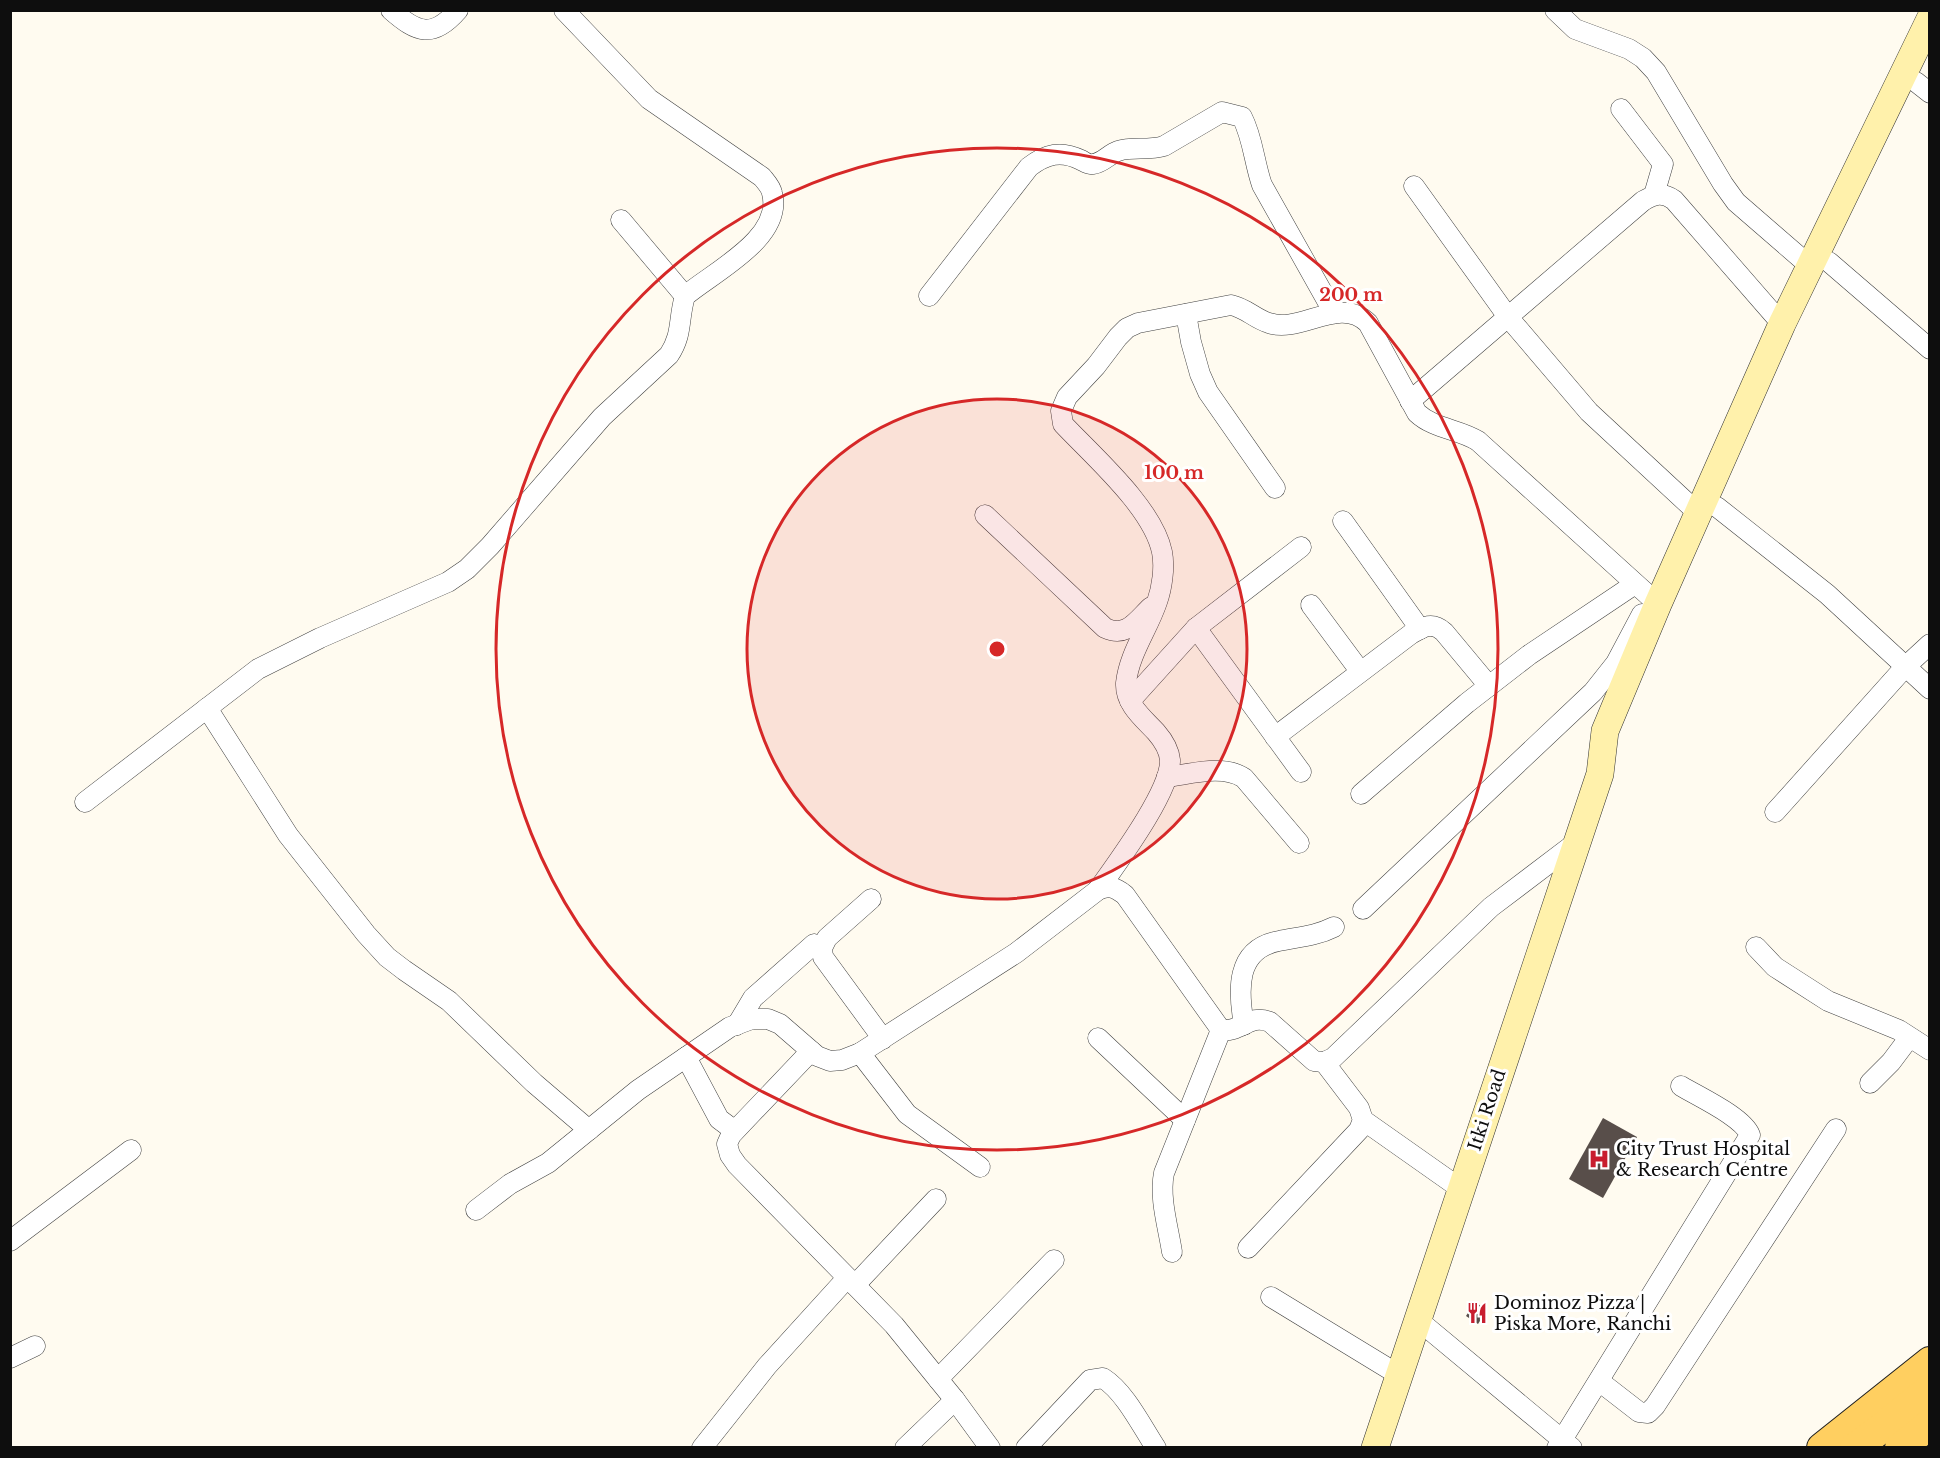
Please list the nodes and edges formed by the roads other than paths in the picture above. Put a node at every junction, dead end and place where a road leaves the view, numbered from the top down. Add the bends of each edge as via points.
1 (391, 10) edge
2 (458, 10) edge
3 (564, 10) edge
4 (1564, 14) edge
5 (1929, 19) edge
6 (1929, 54) edge
7 (1923, 88) edge
8 (1621, 109) dead end
9 (1414, 186) dead end
10 (1654, 195) junction
11 (621, 220) dead end
12 (1820, 265) junction
13 (686, 296) junction
14 (929, 296) dead end
15 (1186, 314) junction
16 (1334, 314) junction
17 (1508, 317) junction
18 (1782, 324) junction
19 (1929, 349) edge
20 (1410, 401) junction
21 (1275, 488) dead end
22 (1707, 510) junction
23 (985, 515) dead end
24 (1343, 521) dead end
25 (1301, 547) dead end
26 (1635, 584) junction
27 (1157, 601) junction
28 (1654, 601) junction
29 (1311, 605) dead end
30 (1196, 628) junction
31 (1420, 629) junction
32 (1929, 644) edge
33 (1905, 667) junction
34 (1360, 671) junction
35 (1489, 686) junction
36 (1929, 689) edge
37 (1130, 701) junction
38 (207, 708) junction
39 (1275, 737) junction
40 (1300, 772) dead end
41 (1600, 774) junction
42 (1167, 777) junction
43 (1361, 794) dead end
44 (85, 802) dead end
45 (1775, 812) dead end
46 (1578, 841) junction
47 (1299, 843) dead end
48 (1098, 890) junction
49 (871, 899) dead end
50 (1364, 909) dead end
51 (1334, 927) dead end
52 (814, 944) dead end
53 (1756, 947) dead end
54 (737, 1025) junction
55 (1244, 1025) junction
56 (1221, 1030) junction
57 (1098, 1038) dead end
58 (1909, 1038) junction
59 (883, 1039) junction
60 (1929, 1050) edge
61 (811, 1051) junction
62 (860, 1053) junction
63 (686, 1057) junction
64 (1324, 1062) junction
65 (1870, 1083) dead end
66 (1681, 1086) dead end
67 (1185, 1120) junction
68 (1363, 1120) junction
69 (589, 1130) junction
70 (1836, 1130) dead end
71 (731, 1135) junction
72 (131, 1150) dead end
73 (980, 1167) dead end
74 (1461, 1189) junction
75 (936, 1199) dead end
76 (476, 1210) dead end
77 (10, 1241) edge
78 (1248, 1248) dead end
79 (1172, 1252) dead end
80 (1054, 1260) dead end
81 (851, 1282) junction
82 (1271, 1297) dead end
83 (1418, 1320) junction
84 (35, 1346) dead end
85 (10, 1359) edge
86 (1929, 1362) edge
87 (1399, 1375) junction
88 (938, 1379) junction
89 (1599, 1381) junction
90 (1929, 1389) edge
91 (955, 1400) junction
92 (1929, 1410) edge
93 (1929, 1424) edge
94 (1564, 1445) edge
95 (702, 1448) edge
96 (905, 1448) edge
97 (990, 1448) edge
98 (1026, 1448) edge
99 (1156, 1448) edge
100 (1375, 1448) edge
101 (1822, 1448) edge
102 (1855, 1448) edge
103 (1883, 1448) edge
104 (1899, 1448) edge

1 - 2 street via 408,25 421,30 446,24
3 - 13 street via 649,99 749,167 772,191 774,208 755,243
4 - 12 street via 1575,29 1643,58 1656,72 1736,202
5 - 12 street
6 - 7 street
7 - 12 street
8 - 10 street via 1663,164
9 - 17 street
10 - 17 street
10 - 18 street via 1664,194 1674,200
11 - 13 street
12 - 18 street
12 - 19 street
12 - 22 street via 1776,374
13 - 38 street via 677,343 669,355 602,417 467,569 448,582 281,656
14 - 16 street via 1037,160 1060,153 1090,165 1117,151 1154,149 1221,112 1242,117 1262,185
15 - 16 street via 1231,305 1242,307 1269,324 1283,324
15 - 21 street via 1208,392
15 - 27 street via 1127,328 1066,397 1061,411 1063,424 1140,507 1156,533 1163,554
16 - 20 street via 1352,313 1368,323
17 - 20 street
17 - 22 street via 1589,412
18 - 22 street
20 - 26 street via 1424,420 1478,441
22 - 28 street
22 - 33 street via 1827,594
22 - 41 street via 1621,740
23 - 27 street via 1105,628 1115,633 1125,631
24 - 31 street
25 - 30 street
26 - 28 street
26 - 35 street
27 - 37 street via 1129,668 1126,686
28 - 41 street via 1605,731
28 - 50 street via 1604,680
29 - 34 street
30 - 37 street
30 - 39 street
31 - 34 street
31 - 35 street via 1437,626
32 - 33 street
33 - 36 street
33 - 45 street
34 - 39 street
35 - 43 street
37 - 42 street via 1168,747
38 - 44 street
38 - 69 street via 288,836 366,934 387,957 449,1000
39 - 40 street
41 - 46 street, Itki Road
42 - 47 street via 1235,772
42 - 48 street via 1144,821
46 - 64 street via 1491,906 1333,1058
46 - 74 street, Itki Road
48 - 56 street via 1107,886 1125,895
48 - 59 street via 1016,953
49 - 59 street via 827,938 822,948 823,957
51 - 55 street via 1309,937 1276,942 1246,963 1239,995
52 - 54 street via 753,998
53 - 58 street via 1775,967 1828,1001 1899,1030
54 - 61 street via 752,1019 768,1019 780,1024
54 - 63 street
55 - 56 street
55 - 64 street via 1254,1019 1270,1022 1314,1061
56 - 67 street
57 - 67 street
58 - 60 street
58 - 65 street
59 - 62 street
61 - 62 street via 830,1061
61 - 71 street
62 - 73 street via 907,1114
63 - 69 street
63 - 71 street via 719,1119 731,1128
64 - 68 street via 1359,1108
66 - 89 street via 1735,1119 1750,1135
67 - 79 street via 1162,1182
68 - 74 street
68 - 78 street via 1359,1130
69 - 76 street via 548,1163 510,1184
70 - 89 street via 1655,1406 1648,1413 1639,1412
71 - 81 street via 727,1144 737,1165
72 - 77 street
74 - 83 street, Itki Road
75 - 81 street
80 - 88 street
81 - 88 street via 894,1325
81 - 95 street via 767,1366
82 - 87 street
83 - 87 street, Itki Road
83 - 94 street
84 - 85 street
86 - 101 main road
87 - 100 street, Itki Road
88 - 91 street
89 - 94 street
90 - 102 main road
91 - 96 street
91 - 97 street
92 - 103 main road
93 - 104 main road
98 - 99 street via 1090,1380 1103,1377 1123,1396

